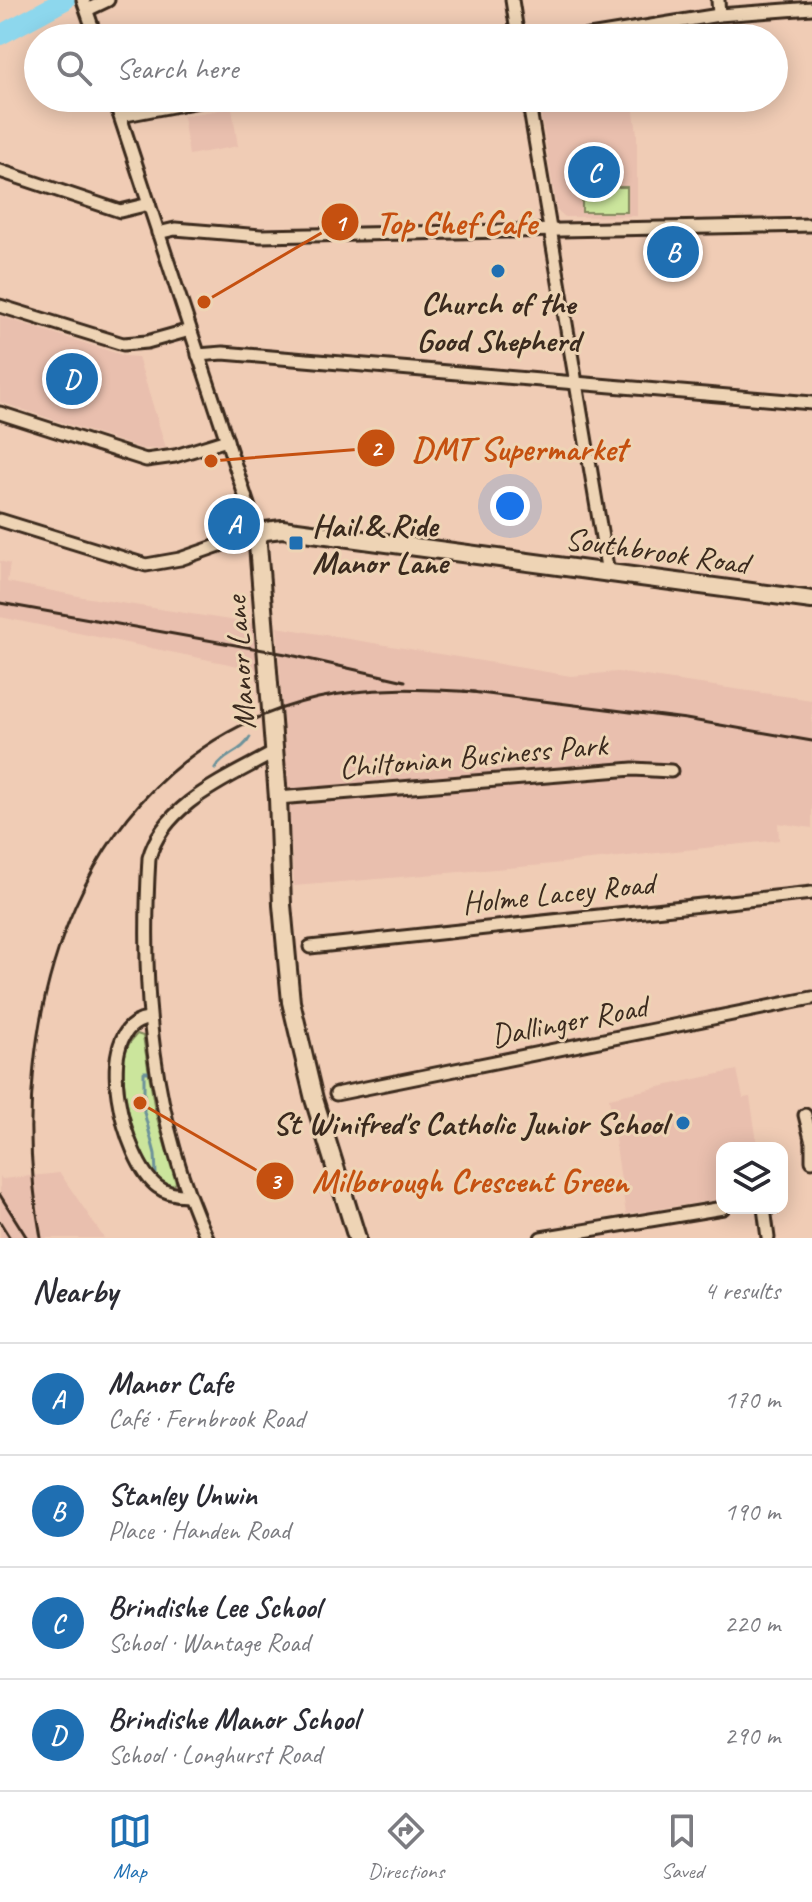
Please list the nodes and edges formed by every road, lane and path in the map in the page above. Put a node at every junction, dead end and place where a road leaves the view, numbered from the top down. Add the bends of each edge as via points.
1 (108, 0) edge
2 (512, 0) edge
3 (718, 0) edge
4 (85, 5) edge
5 (812, 8) edge
6 (719, 15) junction
7 (91, 24) edge
8 (516, 24) edge
9 (663, 24) edge
10 (119, 112) edge
11 (141, 112) edge
12 (530, 112) edge
13 (120, 116) junction
14 (0, 171) edge
15 (149, 204) junction
16 (812, 225) edge
17 (550, 231) junction
18 (158, 233) junction
19 (0, 306) edge
20 (190, 330) junction
21 (198, 355) junction
22 (576, 384) junction
23 (812, 403) edge
24 (0, 413) edge
25 (227, 440) junction
26 (0, 520) edge
27 (257, 532) junction
28 (608, 573) junction
29 (812, 600) edge
30 (275, 752) junction
31 (671, 771) dead end
32 (278, 798) junction
33 (812, 893) edge
34 (310, 947) dead end
35 (812, 998) edge
36 (148, 1019) junction
37 (336, 1094) dead end
38 (805, 1115) dead end
39 (811, 1139) edge
40 (812, 1161) edge
41 (187, 1195) junction
42 (716, 1209) edge
43 (765, 1214) edge
44 (207, 1238) edge
45 (357, 1238) edge
46 (541, 1238) edge
47 (768, 1238) edge

1 - 4 street
2 - 8 street
3 - 6 street
4 - 7 street
5 - 6 street
6 - 9 street
10 - 13 street, Manor Lane
11 - 13 street
12 - 17 street
13 - 15 street, Manor Lane
14 - 15 street via 120,211
15 - 18 street, Manor Lane
16 - 17 street
17 - 18 street
17 - 22 street
18 - 20 street, Manor Lane
19 - 20 street via 123,344
20 - 21 street, Manor Lane
21 - 22 street
21 - 25 street, Manor Lane
22 - 23 street
22 - 28 street
24 - 25 street via 146,460
25 - 27 street, Manor Lane
26 - 27 street via 146,565
27 - 28 street, Southbrook Road via 282,529
27 - 30 street, Manor Lane
28 - 29 street, Southbrook Road
30 - 32 street, Manor Lane
30 - 36 street via 188,804 162,827 154,842 147,891
31 - 32 street, Chiltonian Business Park via 633,769
32 - 45 street, Manor Lane via 291,1002
33 - 34 street, Holme Lacey Road
35 - 37 street, Dallinger Road
36 - 41 street via 162,1102
36 - 41 street via 128,1030 119,1048 121,1115 146,1175 158,1188
38 - 39 street
39 - 40 street
41 - 44 street
42 - 46 street
43 - 47 street

